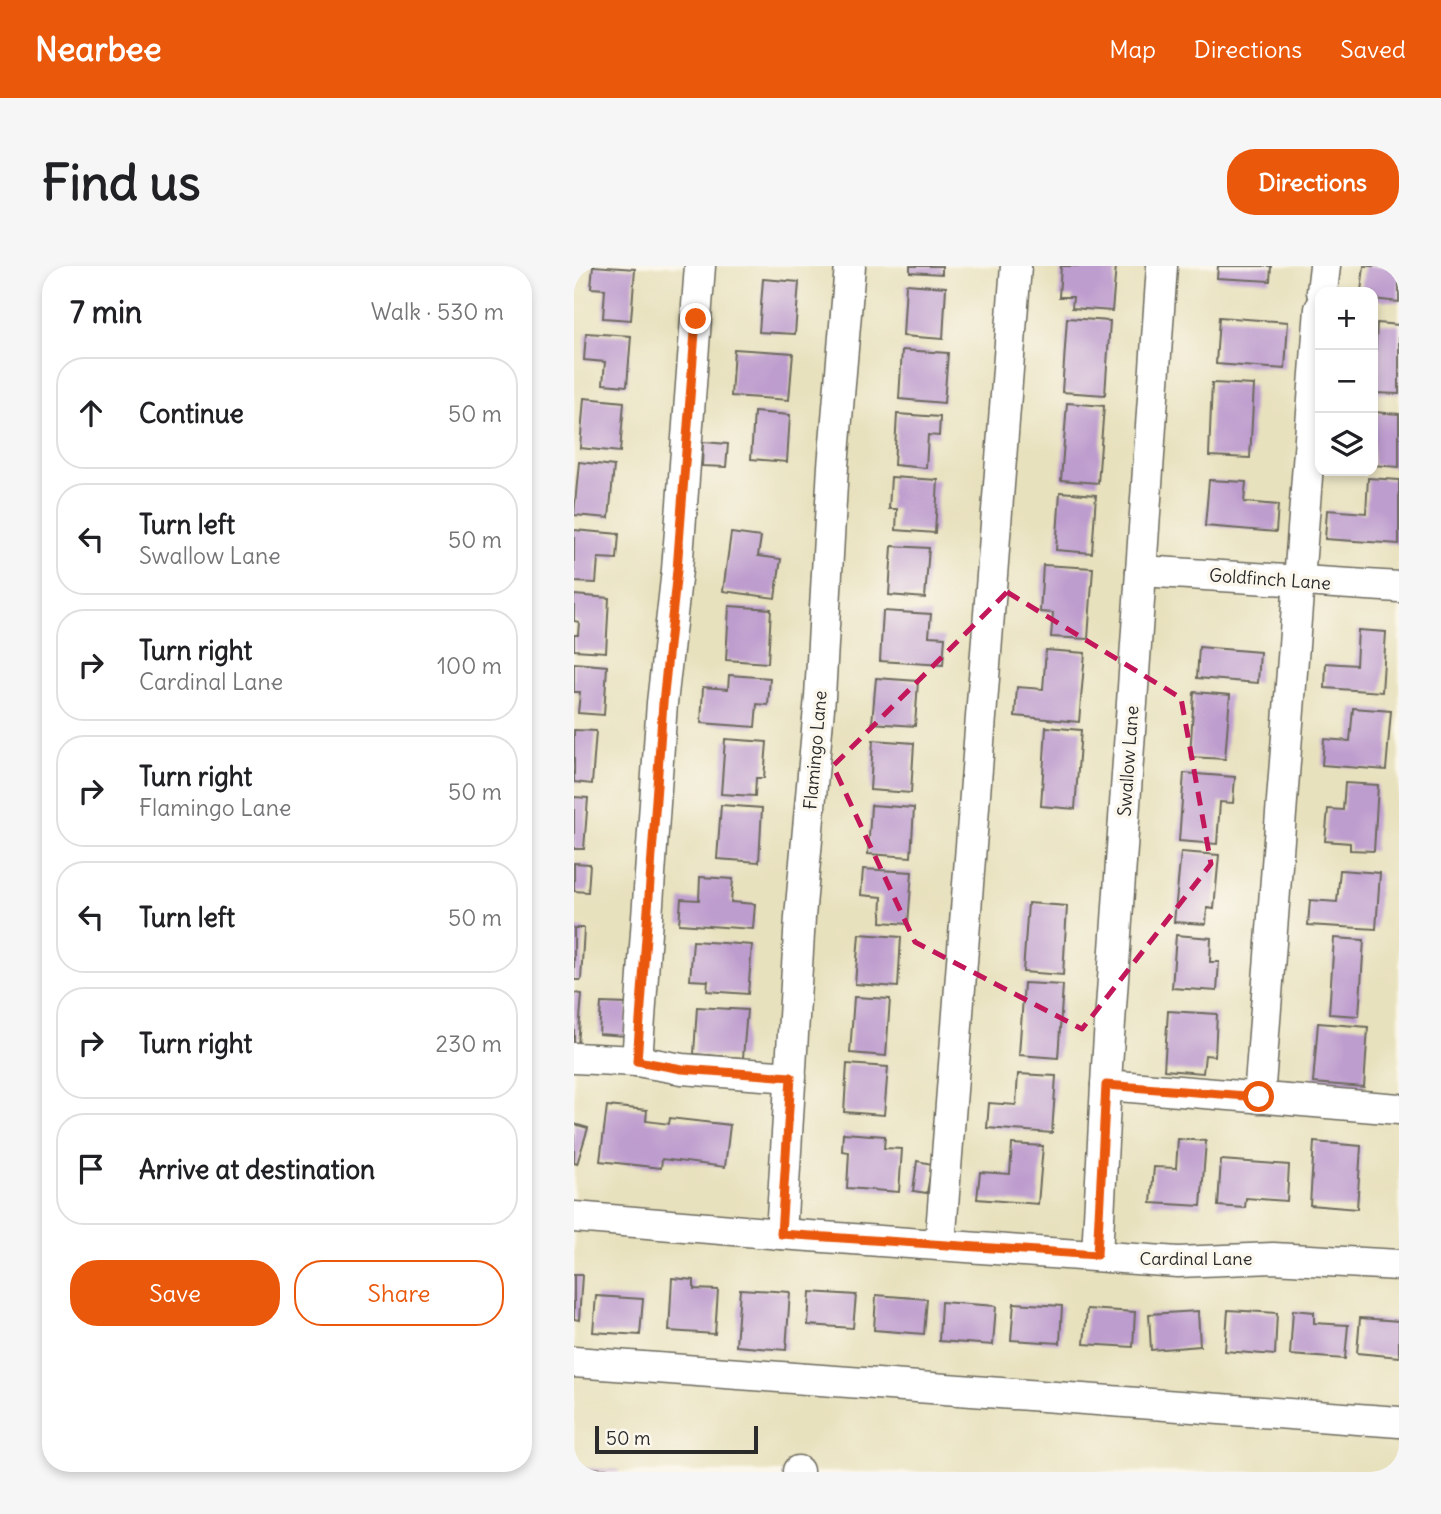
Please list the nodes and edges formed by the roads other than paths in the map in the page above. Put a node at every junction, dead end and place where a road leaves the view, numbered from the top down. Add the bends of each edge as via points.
1 (700, 266) edge
2 (850, 266) edge
3 (1016, 266) edge
4 (1162, 266) edge
5 (1325, 266) edge
6 (1323, 287) edge
7 (1317, 350) edge
8 (1141, 571) junction
9 (1300, 581) junction
10 (1399, 587) edge
11 (574, 1058) edge
12 (637, 1061) junction
13 (791, 1077) junction
14 (1106, 1085) junction
15 (1259, 1097) junction
16 (1399, 1109) edge
17 (574, 1217) edge
18 (781, 1234) junction
19 (940, 1245) junction
20 (1097, 1255) junction
21 (1399, 1265) edge
22 (574, 1362) edge
23 (1399, 1422) edge

1 - 12 street
2 - 13 street, Flamingo Lane
3 - 19 street
4 - 8 street, Swallow Lane
5 - 6 street
7 - 9 street
8 - 9 street, Goldfinch Lane
8 - 14 street, Swallow Lane
9 - 10 street, Goldfinch Lane
9 - 15 street
11 - 12 street
12 - 13 street
13 - 18 street, Flamingo Lane
14 - 15 street
14 - 20 street, Swallow Lane
15 - 16 street
17 - 18 street, Cardinal Lane
18 - 19 street, Cardinal Lane
19 - 20 street, Cardinal Lane
20 - 21 street, Cardinal Lane via 1178,1262 1273,1258
22 - 23 street

